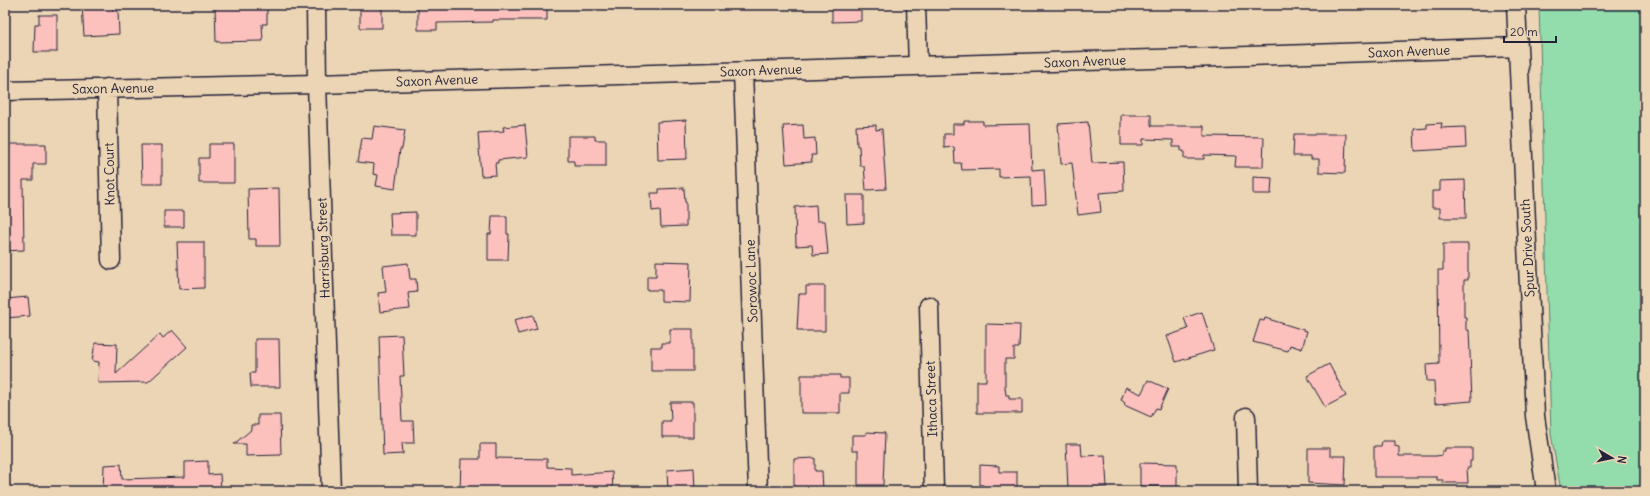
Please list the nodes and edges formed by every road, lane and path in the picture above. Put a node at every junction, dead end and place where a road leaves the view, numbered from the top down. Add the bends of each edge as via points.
1 (316, 5) edge
2 (916, 5) edge
3 (1516, 5) edge
4 (1517, 47) junction
5 (918, 66) junction
6 (743, 71) junction
7 (317, 84) junction
8 (107, 88) junction
9 (5, 91) edge
10 (111, 260) dead end
11 (929, 306) dead end
12 (1246, 417) dead end
13 (331, 491) edge
14 (758, 491) edge
15 (934, 491) edge
16 (1248, 491) edge
17 (1546, 491) edge

1 - 7 street, Harrisburg Street
2 - 5 street
3 - 4 street, Spur Drive South
4 - 5 street, Saxon Avenue
4 - 17 street, Spur Drive South via 1535,416
5 - 6 street, Saxon Avenue
6 - 7 street, Saxon Avenue
6 - 14 street, Sorowoc Lane
7 - 8 street, Saxon Avenue
7 - 13 street, Harrisburg Street
8 - 9 street, Saxon Avenue
8 - 10 street, Knot Court
11 - 15 street, Ithaca Street
12 - 16 street

